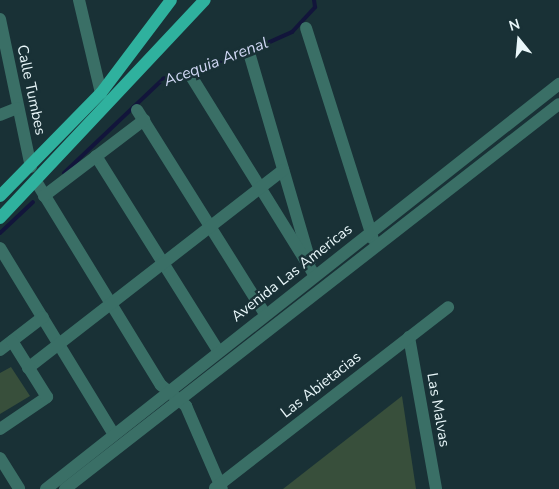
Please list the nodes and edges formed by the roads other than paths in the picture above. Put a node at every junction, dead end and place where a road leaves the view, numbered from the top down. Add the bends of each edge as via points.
1 (78, 0) edge
2 (170, 0) edge
3 (205, 0) edge
4 (0, 19) edge
5 (306, 28) dead end
6 (250, 56) dead end
7 (191, 76) dead end
8 (559, 84) edge
9 (101, 93) junction
10 (559, 104) edge
11 (18, 108) junction
12 (0, 116) edge
13 (96, 156) junction
14 (31, 168) junction
15 (283, 170) junction
16 (37, 184) junction
17 (260, 189) junction
18 (0, 196) edge
19 (44, 196) junction
20 (0, 218) edge
21 (210, 226) junction
22 (369, 233) junction
23 (376, 245) junction
24 (0, 248) edge
25 (163, 264) junction
26 (314, 276) junction
27 (111, 304) junction
28 (448, 307) dead end
29 (265, 314) junction
30 (43, 317) junction
31 (409, 337) junction
32 (12, 341) junction
33 (59, 344) junction
34 (0, 350) edge
35 (219, 352) junction
36 (28, 368) junction
37 (174, 395) junction
38 (0, 429) edge
39 (114, 435) junction
40 (0, 458) edge
41 (218, 487) edge
42 (19, 489) edge
43 (46, 489) edge
44 (65, 489) edge
45 (436, 489) edge

1 - 9 street
2 - 9 main road
3 - 16 main road
4 - 11 street, Calle Tumbes
5 - 22 street
6 - 15 street
7 - 17 street
8 - 22 street, Avenida Las Americas
9 - 14 main road
10 - 23 street, Avenida Las Americas
11 - 12 street
11 - 14 street, Calle Tumbes
13 - 19 street
13 - 21 street via 140,115
13 - 25 street
14 - 18 main road
15 - 17 street
15 - 26 street
16 - 19 street
16 - 20 main road
17 - 21 street
17 - 26 street
19 - 27 street
21 - 25 street
21 - 29 street
22 - 23 street
22 - 26 street, Avenida Las Americas
23 - 37 street, Avenida Las Americas
24 - 30 street
25 - 27 street
25 - 35 street
26 - 29 street, Avenida Las Americas
27 - 33 street
27 - 37 street via 161,386
28 - 31 street, Las Abietacias
29 - 35 street, Avenida Las Americas
30 - 32 street
30 - 33 street
31 - 41 street, Las Abietacias
31 - 45 street, Las Malvas
32 - 34 street
32 - 36 street
33 - 36 street
33 - 39 street
35 - 37 street, Avenida Las Americas
36 - 38 street via 47,397
37 - 39 street, Avenida Las Americas
37 - 41 street via 186,406
37 - 44 street, Avenida Las Americas
39 - 43 street, Avenida Las Americas
40 - 42 street

